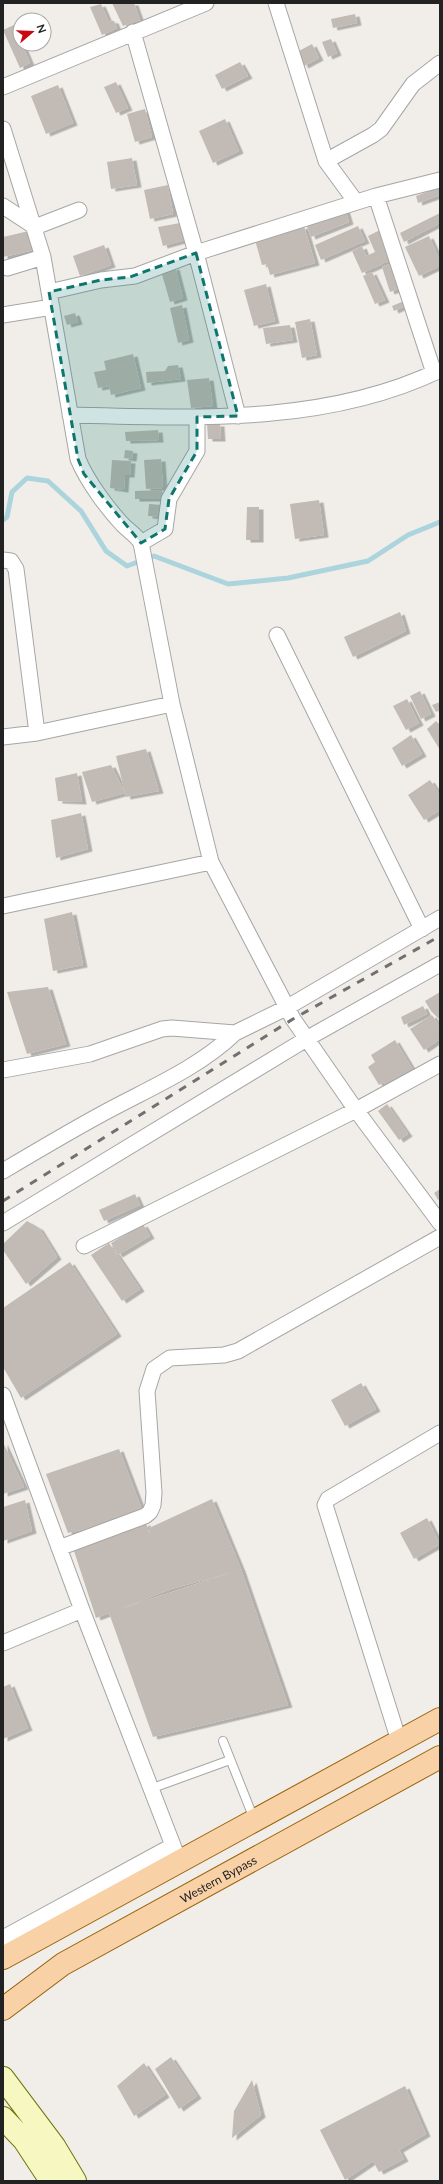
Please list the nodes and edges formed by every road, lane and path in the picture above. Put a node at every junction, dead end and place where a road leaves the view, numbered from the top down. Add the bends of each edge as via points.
1 (206, 3) edge
2 (276, 3) edge
3 (132, 32) junction
4 (440, 63) edge
5 (3, 87) edge
6 (3, 132) edge
7 (326, 161) junction
8 (440, 180) edge
9 (376, 196) junction
10 (356, 202) junction
11 (3, 206) edge
12 (79, 210) dead end
13 (34, 227) junction
14 (196, 253) junction
15 (43, 257) junction
16 (7, 268) dead end
17 (50, 300) junction
18 (3, 315) edge
19 (437, 371) edge
20 (70, 415) junction
21 (238, 416) junction
22 (197, 417) junction
23 (140, 543) junction
24 (3, 560) edge
25 (277, 635) dead end
26 (172, 704) junction
27 (37, 733) junction
28 (3, 737) edge
29 (211, 862) junction
30 (3, 906) edge
31 (440, 918) edge
32 (422, 929) junction
33 (440, 964) edge
34 (286, 1008) junction
35 (235, 1033) junction
36 (308, 1038) junction
37 (440, 1064) edge
38 (3, 1070) edge
39 (356, 1110) junction
40 (3, 1171) edge
41 (3, 1223) edge
42 (440, 1223) edge
43 (440, 1237) edge
44 (84, 1246) dead end
45 (3, 1395) edge
46 (440, 1433) edge
47 (59, 1548) junction
48 (82, 1610) junction
49 (3, 1643) edge
50 (440, 1719) edge
51 (223, 1741) dead end
52 (399, 1741) junction
53 (440, 1757) edge
54 (230, 1760) junction
55 (150, 1789) junction
56 (254, 1820) junction
57 (176, 1853) junction
58 (3, 1938) edge
59 (3, 1958) edge
60 (3, 2009) edge
61 (3, 2078) edge
62 (3, 2118) edge
63 (51, 2181) edge
64 (75, 2181) edge

1 - 3 street
2 - 7 street
3 - 5 street
3 - 14 street
4 - 7 street via 413,84 381,129
6 - 13 street
7 - 10 street
8 - 9 street
9 - 10 street
9 - 19 street
10 - 14 street
11 - 13 street
12 - 13 street
13 - 15 street
14 - 17 street via 130,277 101,280
14 - 21 street
15 - 16 street
15 - 17 street
17 - 18 street
17 - 20 street
19 - 21 street via 386,392 330,405
20 - 22 street
20 - 23 street via 78,459 84,474
21 - 22 street
22 - 23 street via 197,451 169,499 165,529
23 - 26 street
24 - 27 street via 11,561 16,569
25 - 32 street
26 - 27 street
26 - 29 street
27 - 28 street
29 - 30 street
29 - 34 street
31 - 32 street
32 - 34 street
33 - 36 street
34 - 35 street
34 - 36 street
35 - 38 street via 162,1029 90,1054
35 - 40 street via 206,1057 166,1081 101,1114
36 - 39 street
36 - 41 street
37 - 39 street
39 - 42 street
39 - 44 street
43 - 47 street via 238,1351 224,1355 170,1358 154,1369 147,1391 154,1493 150,1512
45 - 47 street
46 - 52 street via 328,1499 325,1505
47 - 48 street
48 - 49 street
48 - 55 street
50 - 52 main road
51 - 54 lane
52 - 56 main road
53 - 60 main road, Western Bypass via 63,1964
54 - 55 lane
54 - 56 lane
55 - 57 street
56 - 57 main road
57 - 58 street
57 - 59 main road
61 - 64 main road via 54,2146
62 - 63 main road via 24,2140

